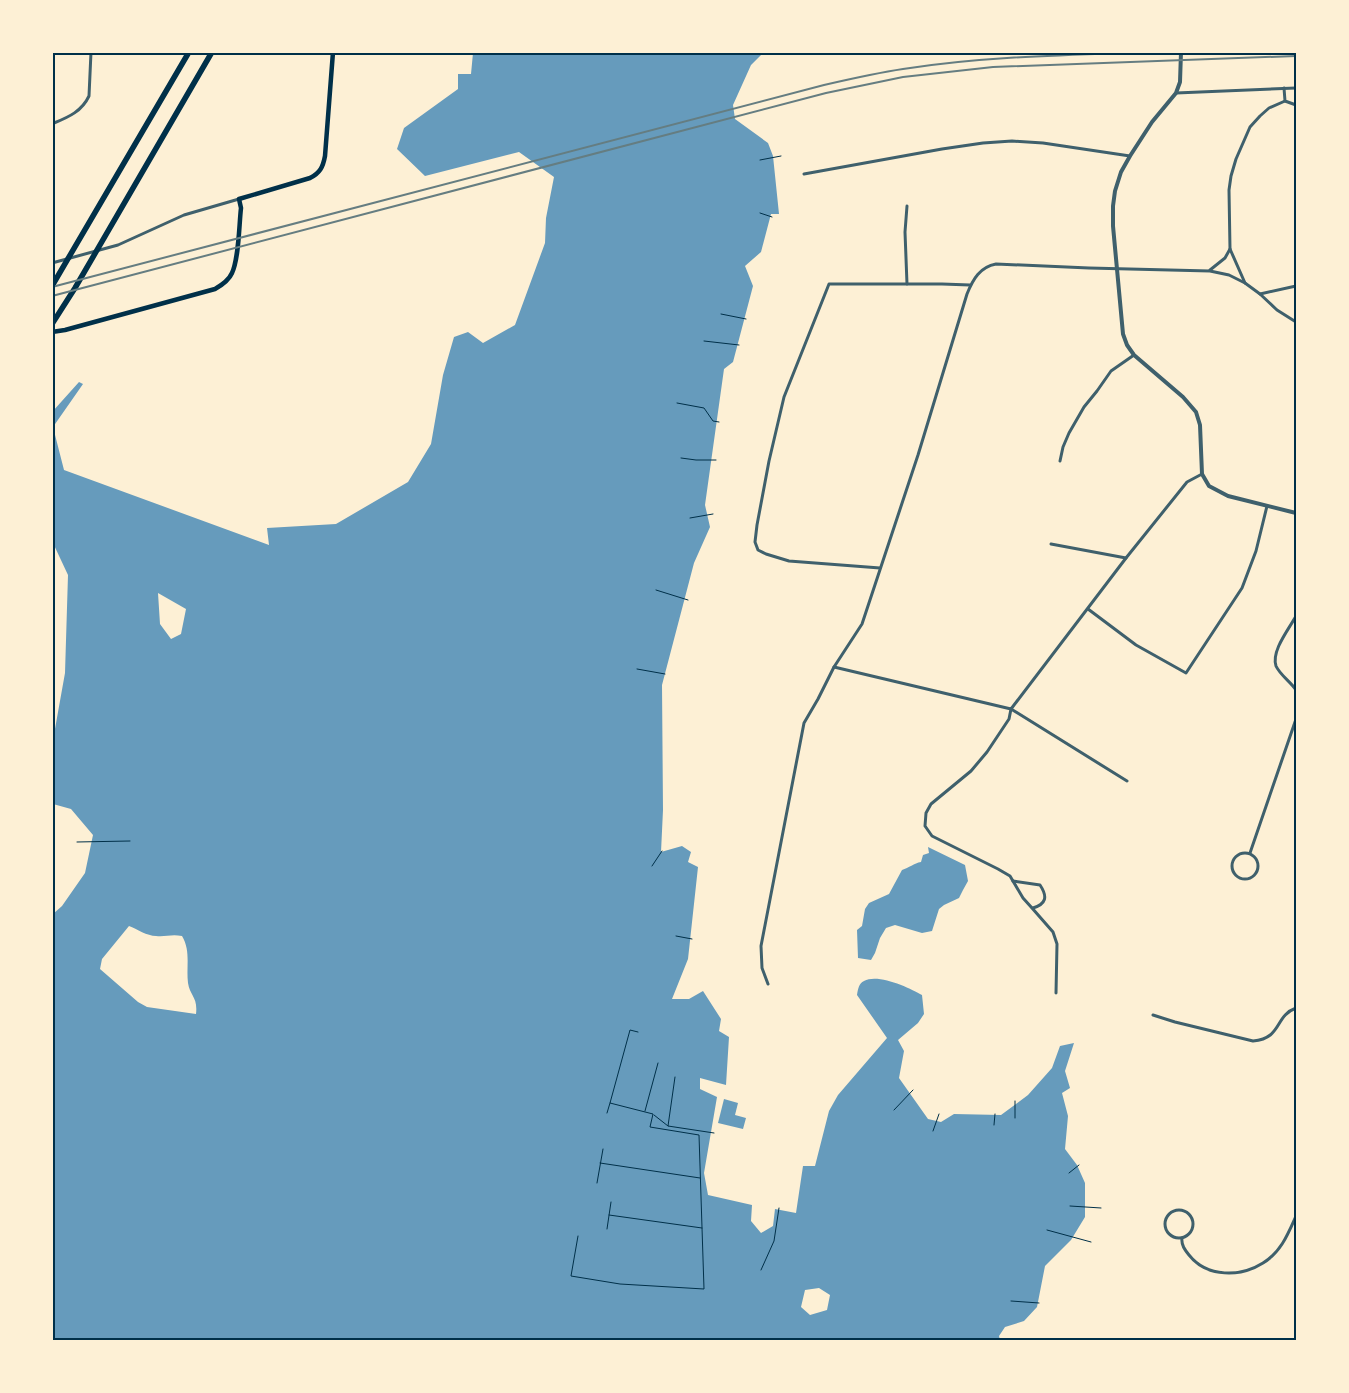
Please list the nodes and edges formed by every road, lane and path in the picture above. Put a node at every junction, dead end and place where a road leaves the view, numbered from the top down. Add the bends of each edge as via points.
1 (91, 52) edge
2 (189, 52) edge
3 (212, 52) edge
4 (333, 52) edge
5 (1181, 52) edge
6 (1284, 88) junction
7 (1296, 88) edge
8 (1176, 92) junction
9 (1285, 101) junction
10 (1296, 105) edge
11 (53, 124) edge
12 (781, 156) dead end
13 (1130, 156) junction
14 (760, 160) dead end
15 (804, 174) dead end
16 (239, 199) junction
17 (907, 206) dead end
18 (760, 213) dead end
19 (772, 217) dead end
20 (1230, 248) junction
21 (52, 264) edge
22 (1116, 269) junction
23 (1210, 271) junction
24 (1245, 283) junction
25 (907, 284) junction
26 (52, 286) edge
27 (970, 286) junction
28 (1296, 286) edge
29 (1260, 294) junction
30 (721, 314) dead end
31 (746, 319) dead end
32 (1296, 322) edge
33 (52, 324) edge
34 (52, 332) edge
35 (704, 341) dead end
36 (739, 345) dead end
37 (1134, 355) junction
38 (677, 403) dead end
39 (719, 422) dead end
40 (681, 458) dead end
41 (716, 460) dead end
42 (1060, 461) dead end
43 (1202, 474) junction
44 (1267, 506) junction
45 (1296, 513) edge
46 (713, 514) dead end
47 (690, 518) dead end
48 (1051, 544) dead end
49 (1126, 558) junction
50 (880, 568) junction
51 (656, 590) dead end
52 (688, 600) dead end
53 (1088, 609) junction
54 (1296, 616) edge
55 (834, 667) junction
56 (637, 669) dead end
57 (666, 674) dead end
58 (1296, 690) edge
59 (1011, 708) junction
60 (1296, 719) edge
61 (1127, 781) dead end
62 (130, 841) dead end
63 (77, 842) dead end
64 (662, 851) dead end
65 (1250, 853) junction
66 (652, 866) dead end
67 (1012, 880) junction
68 (1032, 908) junction
69 (676, 936) dead end
70 (692, 939) dead end
71 (768, 984) dead end
72 (1056, 993) dead end
73 (1296, 1008) edge
74 (1154, 1015) dead end
75 (638, 1032) dead end
76 (658, 1063) dead end
77 (675, 1077) dead end
78 (913, 1090) dead end
79 (1015, 1101) dead end
80 (610, 1103) junction
81 (894, 1110) dead end
82 (645, 1112) junction
83 (607, 1113) dead end
84 (653, 1114) junction
85 (939, 1114) dead end
86 (995, 1114) dead end
87 (1015, 1118) dead end
88 (994, 1125) dead end
89 (668, 1126) junction
90 (933, 1131) dead end
91 (714, 1133) dead end
92 (603, 1149) dead end
93 (600, 1163) junction
94 (1079, 1165) dead end
95 (1069, 1173) dead end
96 (700, 1178) junction
97 (597, 1183) dead end
98 (610, 1202) dead end
99 (1070, 1206) dead end
100 (779, 1208) dead end
101 (1101, 1208) dead end
102 (609, 1215) junction
103 (1296, 1216) edge
104 (702, 1228) junction
105 (607, 1229) dead end
106 (1047, 1230) dead end
107 (578, 1236) dead end
108 (1182, 1238) junction
109 (1092, 1242) dead end
110 (761, 1270) dead end
111 (1011, 1301) dead end
112 (1039, 1303) dead end

1 - 11 street via 87,101 74,114
2 - 26 highway
3 - 33 highway
4 - 16 main road via 324,163 318,174
5 - 8 street via 1180,82
6 - 7 street
6 - 8 street
6 - 9 street
8 - 13 street
9 - 10 street
9 - 20 street via 1260,116 1250,128 1236,159 1229,190
12 - 14 path
13 - 15 street via 1012,141 942,148
13 - 22 street via 1114,197
16 - 21 street via 184,216 118,245
16 - 34 main road via 241,208 235,263 223,284 149,308
17 - 25 street
18 - 19 path
20 - 23 street via 1225,258
20 - 24 street
22 - 23 street
22 - 27 street via 996,264 983,269
22 - 37 street via 1123,334
23 - 24 street
24 - 29 street
25 - 27 street
25 - 50 street via 829,284 784,397 755,542 758,550 789,561
27 - 50 street
28 - 29 street
29 - 32 street
30 - 31 path
35 - 36 path
37 - 42 street via 1111,372 1084,407 1069,433
37 - 43 street via 1196,412 1200,425
38 - 39 path via 704,408 713,421
40 - 41 path
43 - 44 street via 1209,486 1228,496
43 - 49 street via 1186,482
44 - 45 street
44 - 53 street via 1256,551 1242,588 1186,673 1136,645
46 - 47 path
48 - 49 street
49 - 53 street
50 - 55 street via 862,624
51 - 52 path
53 - 59 street
54 - 58 street via 1275,658 1276,667
55 - 59 street
55 - 71 street via 804,723 761,946 762,968
56 - 57 path
59 - 61 street
59 - 67 street via 1009,719 971,772 931,804 925,826 932,836 998,868
60 - 65 street
62 - 63 path
64 - 66 path
65 - 65 street via 1239,853 1232,861 1232,872 1240,879 1250,878 1258,871 1257,860
67 - 68 street
67 - 68 street via 1040,886 1044,890 1044,902
68 - 72 street via 1052,932 1057,944
69 - 70 path
73 - 74 street via 1288,1012 1270,1036 1253,1041
75 - 80 path via 630,1030
76 - 82 path
77 - 89 path
78 - 81 path
79 - 87 path
80 - 82 path
80 - 83 path
82 - 84 path
84 - 89 path
84 - 96 path via 650,1127 699,1135
85 - 90 path
86 - 88 path
89 - 91 path
92 - 93 path
93 - 96 path
93 - 97 path
94 - 95 path
96 - 104 path
98 - 102 path
99 - 101 path
100 - 110 path via 774,1240
102 - 104 path
102 - 105 path
103 - 108 street via 1285,1241 1270,1258 1240,1272 1218,1273 1195,1263 1184,1249
104 - 107 path via 704,1289 620,1284 571,1276
106 - 109 path
108 - 108 street via 1192,1231 1192,1218 1183,1210 1176,1210 1170,1212 1164,1223 1170,1235
111 - 112 path

